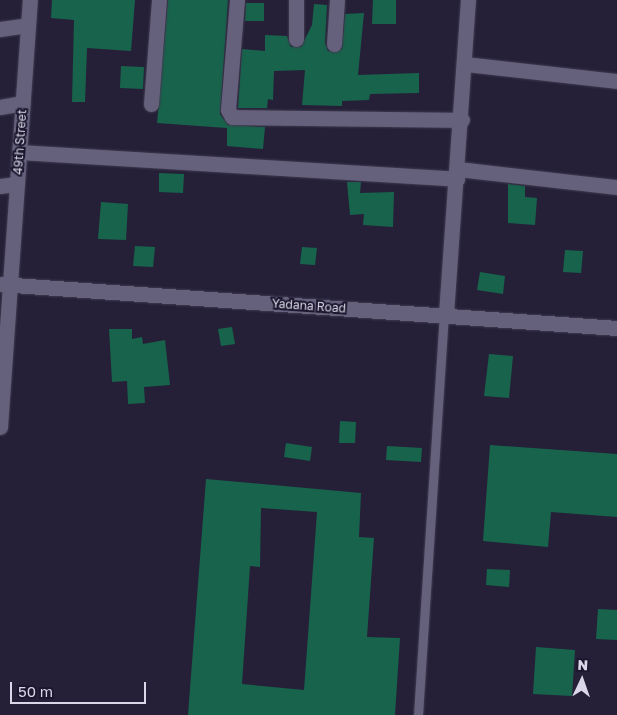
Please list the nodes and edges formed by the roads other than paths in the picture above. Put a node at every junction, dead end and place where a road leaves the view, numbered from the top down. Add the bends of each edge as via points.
1 (30, 0) edge
2 (159, 0) edge
3 (236, 0) edge
4 (296, 0) edge
5 (337, 0) edge
6 (468, 0) edge
7 (28, 26) junction
8 (0, 29) edge
9 (296, 39) dead end
10 (334, 44) dead end
11 (466, 64) junction
12 (617, 81) edge
13 (22, 103) junction
14 (151, 104) dead end
15 (0, 107) edge
16 (462, 120) junction
17 (19, 152) junction
18 (458, 174) junction
19 (17, 184) junction
20 (0, 186) edge
21 (617, 187) edge
22 (5, 285) edge
23 (445, 315) junction
24 (617, 328) edge
25 (0, 427) edge
26 (418, 715) edge

1 - 7 street, 49th Street
2 - 14 street
3 - 16 street via 228,110 232,117
4 - 9 street
5 - 10 street
6 - 11 street
7 - 8 street
7 - 13 street, 49th Street
11 - 12 street
11 - 16 street
13 - 15 street
13 - 17 street, 49th Street
16 - 18 street
17 - 18 street
17 - 19 street, 49th Street
18 - 21 street
18 - 23 street
19 - 20 street
19 - 22 street, 49th Street
22 - 23 street, Yadana Road
22 - 25 street, 49th Street
23 - 24 street, Yadana Road
23 - 26 lane

